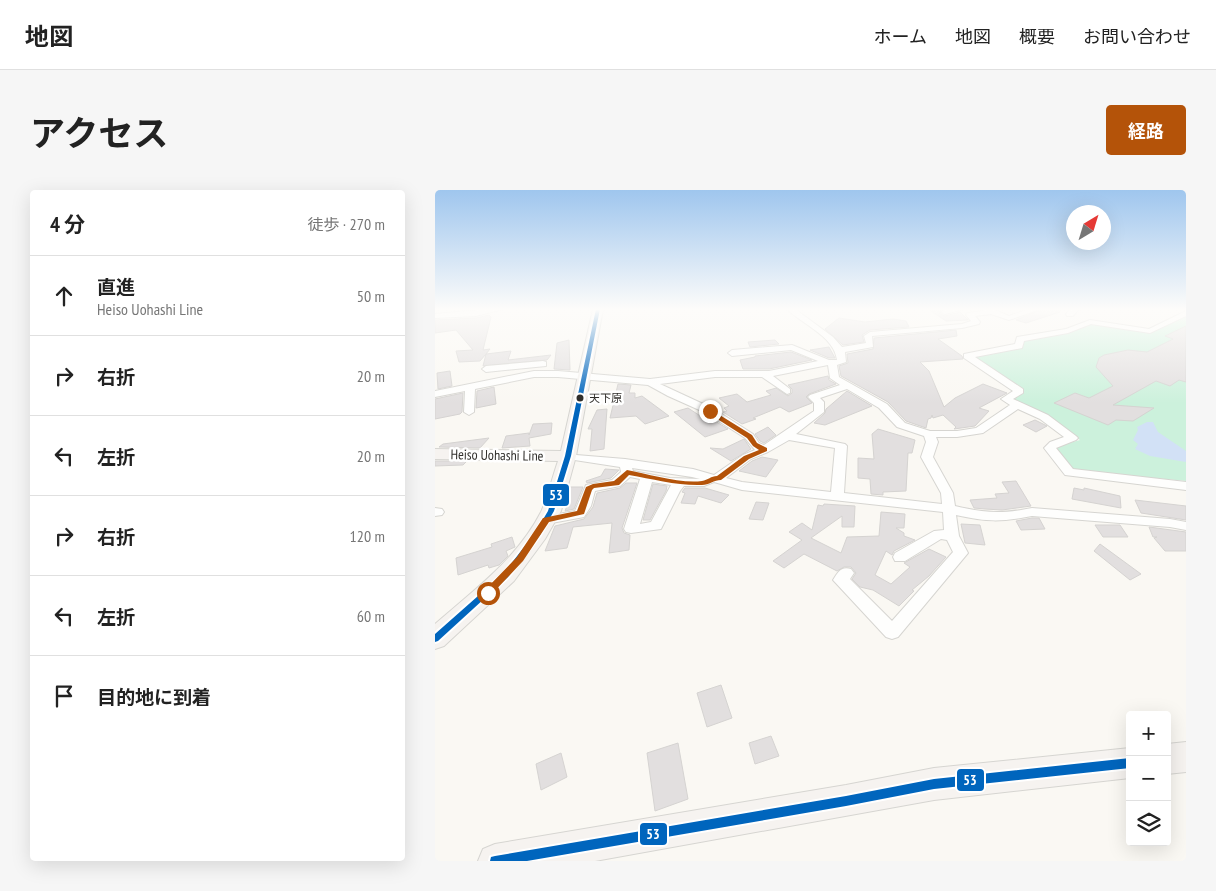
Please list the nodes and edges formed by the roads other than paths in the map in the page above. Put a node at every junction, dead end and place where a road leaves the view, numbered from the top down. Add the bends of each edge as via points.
1 (592, 340) edge
2 (831, 340) edge
3 (869, 340) edge
4 (1019, 340) edge
5 (840, 350) junction
6 (732, 353) dead end
7 (829, 363) junction
8 (486, 369) dead end
9 (543, 373) junction
10 (764, 374) junction
11 (585, 377) junction
12 (650, 382) junction
13 (847, 386) junction
14 (470, 388) junction
15 (787, 391) dead end
16 (435, 394) edge
17 (1017, 405) junction
18 (469, 412) dead end
19 (929, 434) junction
20 (787, 436) junction
21 (764, 450) junction
22 (435, 454) edge
23 (568, 456) junction
24 (626, 468) junction
25 (647, 477) junction
26 (716, 478) junction
27 (681, 482) junction
28 (1186, 486) edge
29 (837, 498) junction
30 (950, 510) junction
31 (546, 520) junction
32 (1186, 526) edge
33 (952, 536) junction
34 (900, 556) dead end
35 (846, 573) dead end
36 (435, 639) edge
37 (1186, 757) edge
38 (1171, 759) edge
39 (1126, 763) edge
40 (495, 861) edge

1 - 11 main road
2 - 5 street
3 - 5 street via 870,345
4 - 17 street via 1019,346 967,356 1020,391 1006,399
5 - 7 street via 842,362
6 - 7 street via 792,347
7 - 10 street
7 - 13 street via 835,378
8 - 9 street via 544,364
9 - 11 street
9 - 14 street
10 - 12 street via 715,374
10 - 15 street
11 - 12 street
11 - 23 main road
12 - 21 street via 710,411 749,436
13 - 19 street via 883,406 901,426
13 - 20 street via 813,397 819,402 819,412
14 - 16 street
14 - 18 street
17 - 19 street via 979,431
17 - 28 street via 1044,417 1072,438 1050,448 1069,472
19 - 30 street via 932,442 927,457 947,493
20 - 21 street
20 - 29 street via 841,446
21 - 26 street via 747,457
22 - 23 main road, Heiso Uohashi Line
23 - 24 street
23 - 31 main road
24 - 25 street
24 - 26 street
24 - 31 street via 616,483 588,488 579,514
25 - 27 street
25 - 27 street via 631,529 657,526 674,489
26 - 27 street via 705,483
26 - 29 street via 742,486
29 - 30 street
30 - 32 street via 984,517 1032,512
30 - 33 street
31 - 36 main road via 506,575
33 - 34 street via 939,534
33 - 35 street via 961,553 892,632 841,580
37 - 38 main road
39 - 40 main road via 934,784

